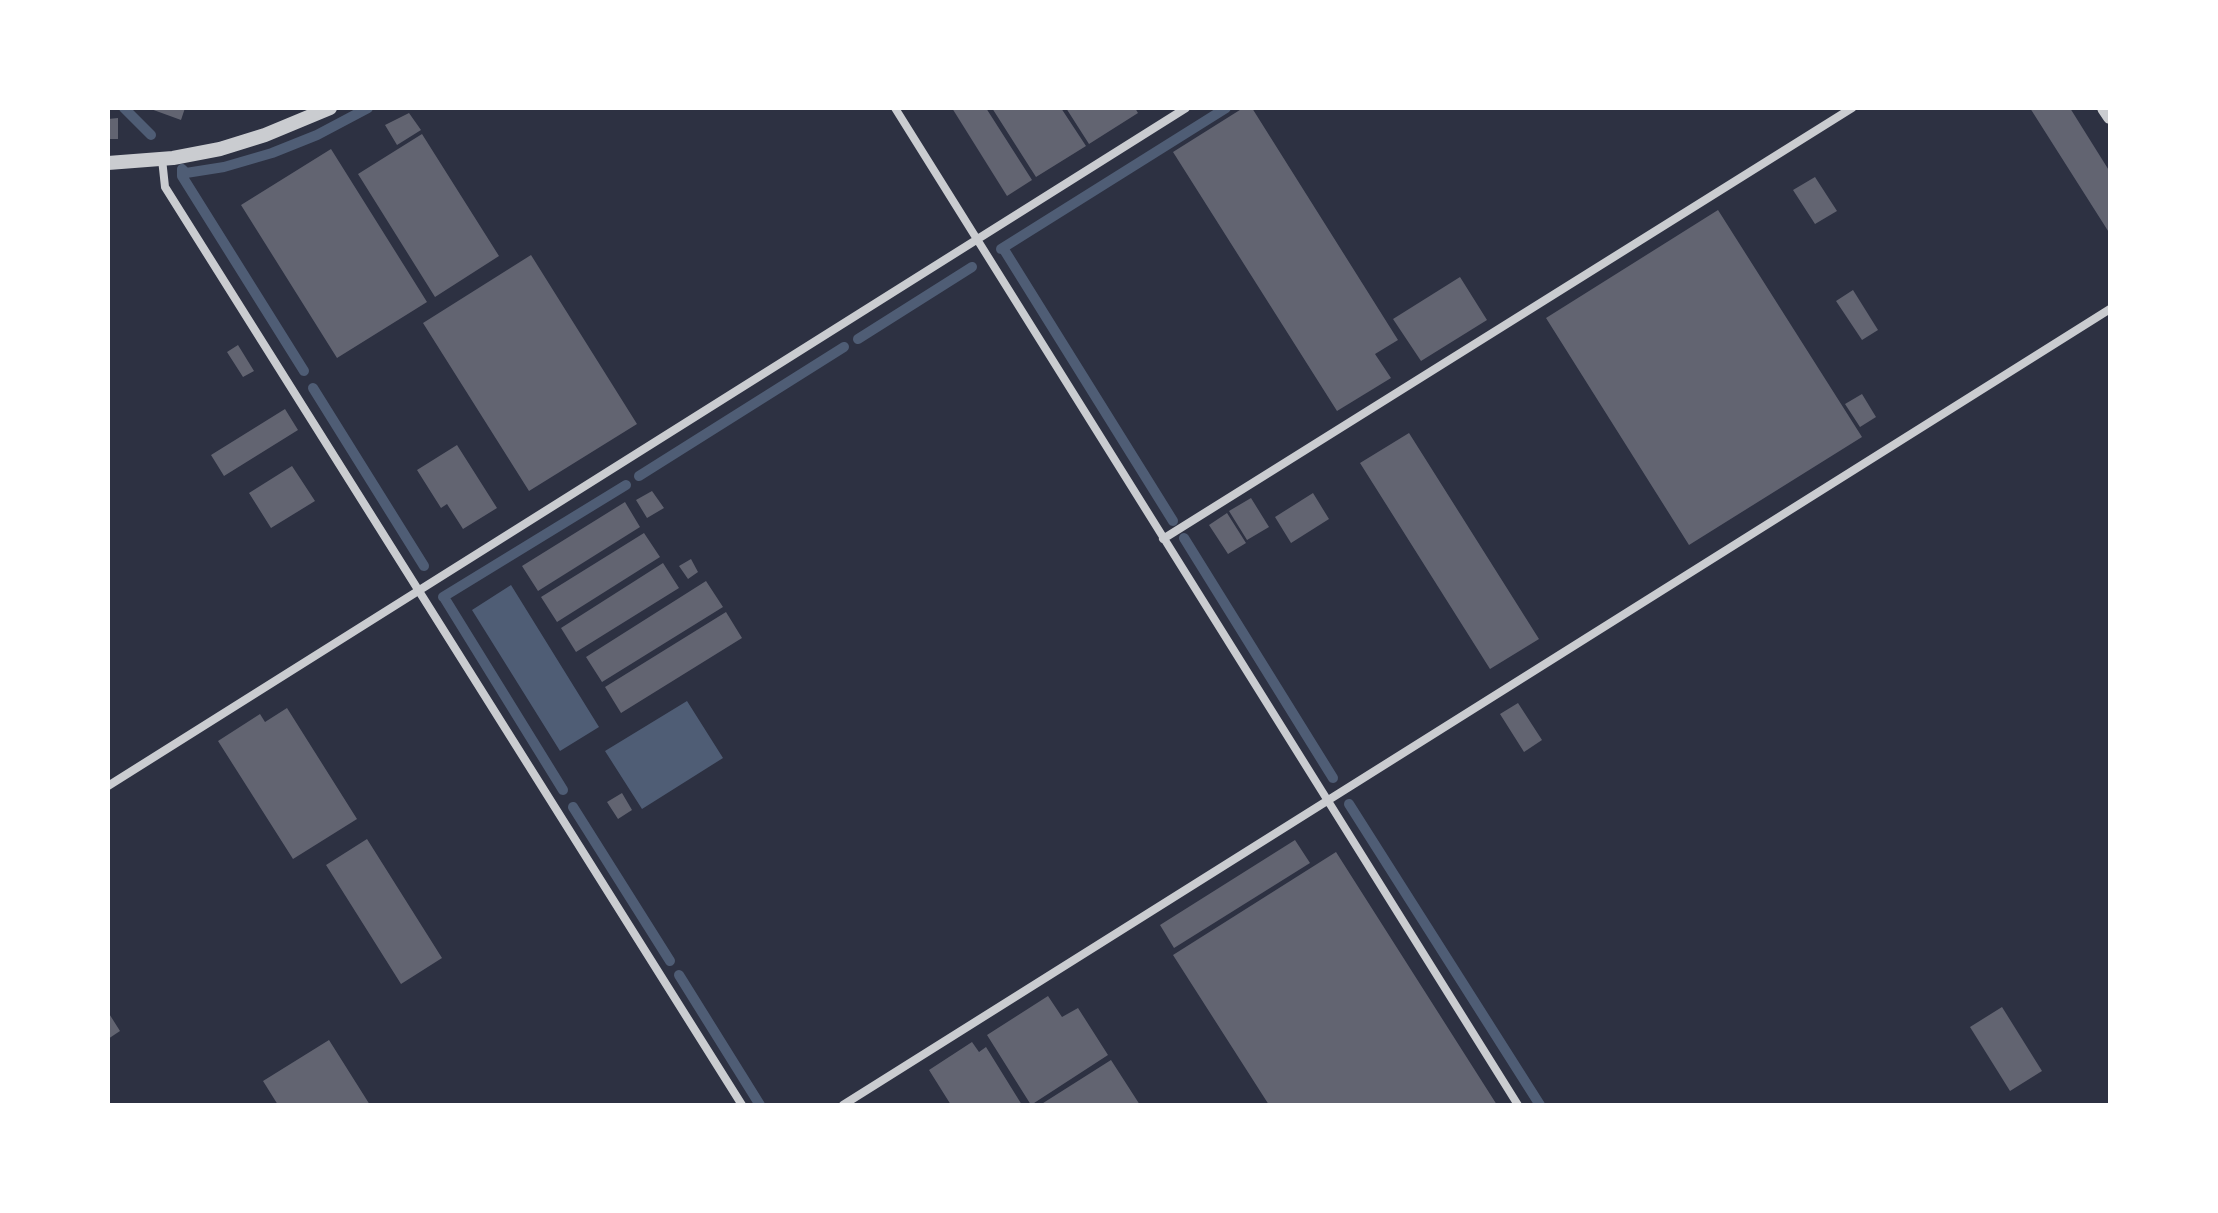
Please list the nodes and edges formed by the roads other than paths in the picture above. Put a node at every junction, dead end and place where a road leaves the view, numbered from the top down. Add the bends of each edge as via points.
1 (330, 108) edge
2 (895, 108) edge
3 (1186, 108) edge
4 (1852, 108) edge
5 (2104, 108) edge
6 (2110, 117) edge
7 (162, 159) junction
8 (108, 163) edge
9 (977, 240) junction
10 (2110, 309) edge
11 (1163, 539) junction
12 (419, 591) junction
13 (108, 786) edge
14 (1326, 800) junction
15 (742, 1105) edge
16 (843, 1105) edge
17 (1518, 1105) edge

1 - 7 street via 265,135
2 - 9 street
3 - 9 street
4 - 11 street
5 - 6 street
7 - 8 street
7 - 12 street via 165,187
9 - 11 street
9 - 12 street
10 - 14 street
11 - 14 street
12 - 13 street
12 - 15 street
14 - 16 street
14 - 17 street

